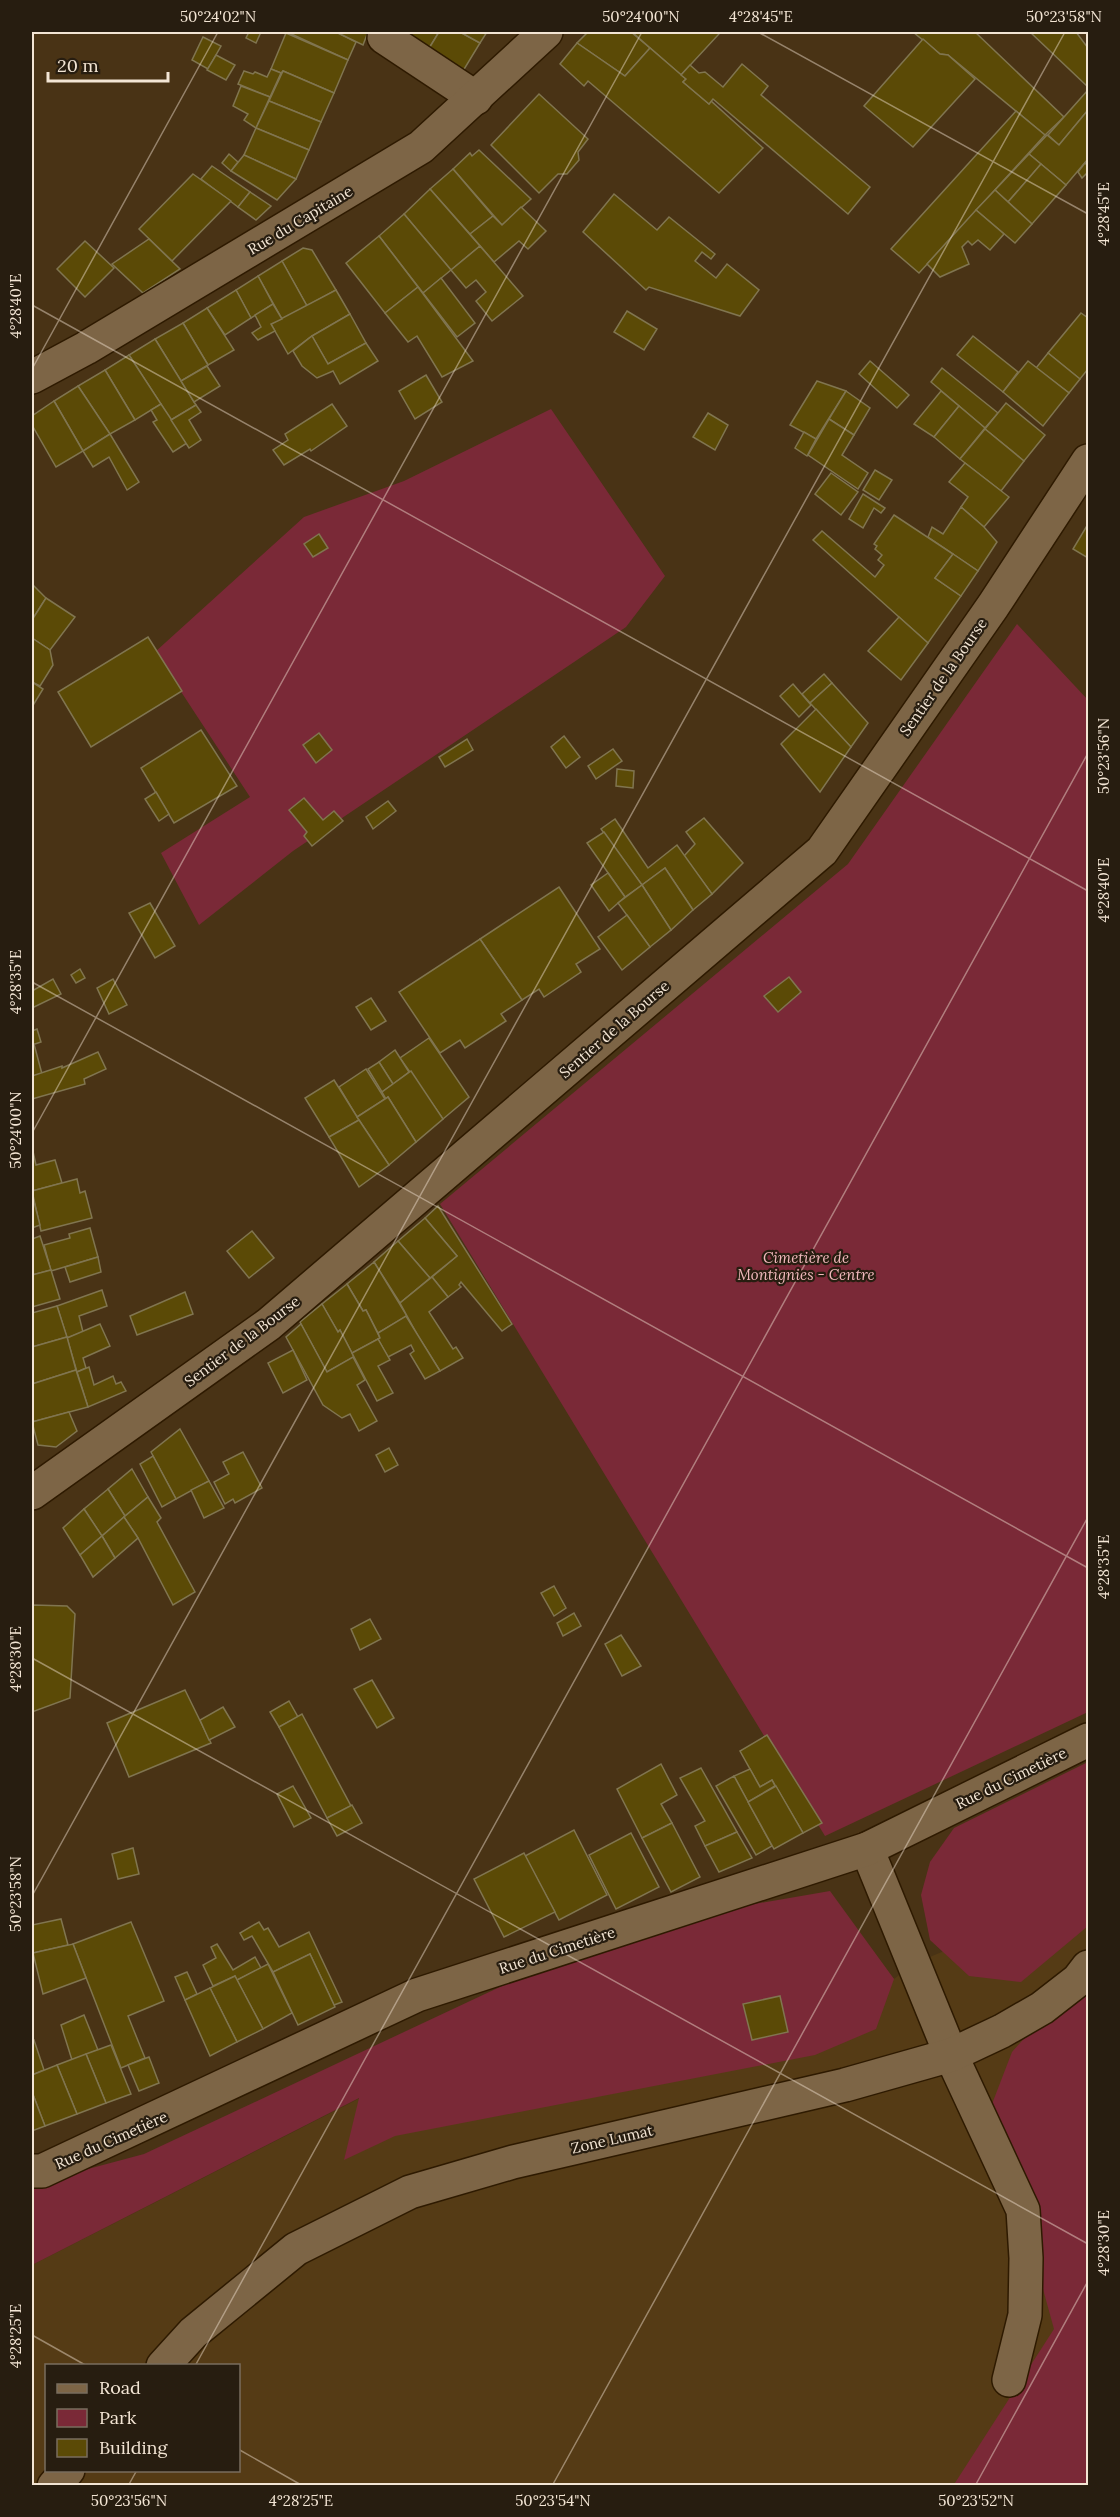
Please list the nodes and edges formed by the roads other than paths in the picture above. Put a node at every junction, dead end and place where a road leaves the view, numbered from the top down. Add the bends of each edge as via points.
1 (385, 32) edge
2 (546, 32) edge
3 (476, 98) junction
4 (32, 377) edge
5 (1089, 461) edge
6 (32, 1493) edge
7 (1089, 1740) edge
8 (867, 1849) junction
9 (1089, 1967) edge
10 (951, 2055) junction
11 (32, 2171) edge
12 (165, 2364) edge
13 (1009, 2380) dead end
14 (66, 2472) edge
15 (54, 2486) edge

1 - 3 street via 384,37
2 - 3 street, Rue du Capitaine
3 - 4 street, Rue du Capitaine via 421,147
5 - 6 street, Sentier de la Bourse via 822,851 269,1324
7 - 8 street, Rue du Cimetière
8 - 10 street
8 - 11 street, Rue du Cimetière via 417,1995 177,2110 42,2171
9 - 10 street, Zone Lumat via 1042,2008
10 - 12 street, Zone Lumat via 845,2085 513,2162 410,2192 296,2249 193,2333
10 - 13 street via 1023,2210 1025,2315
14 - 15 street

